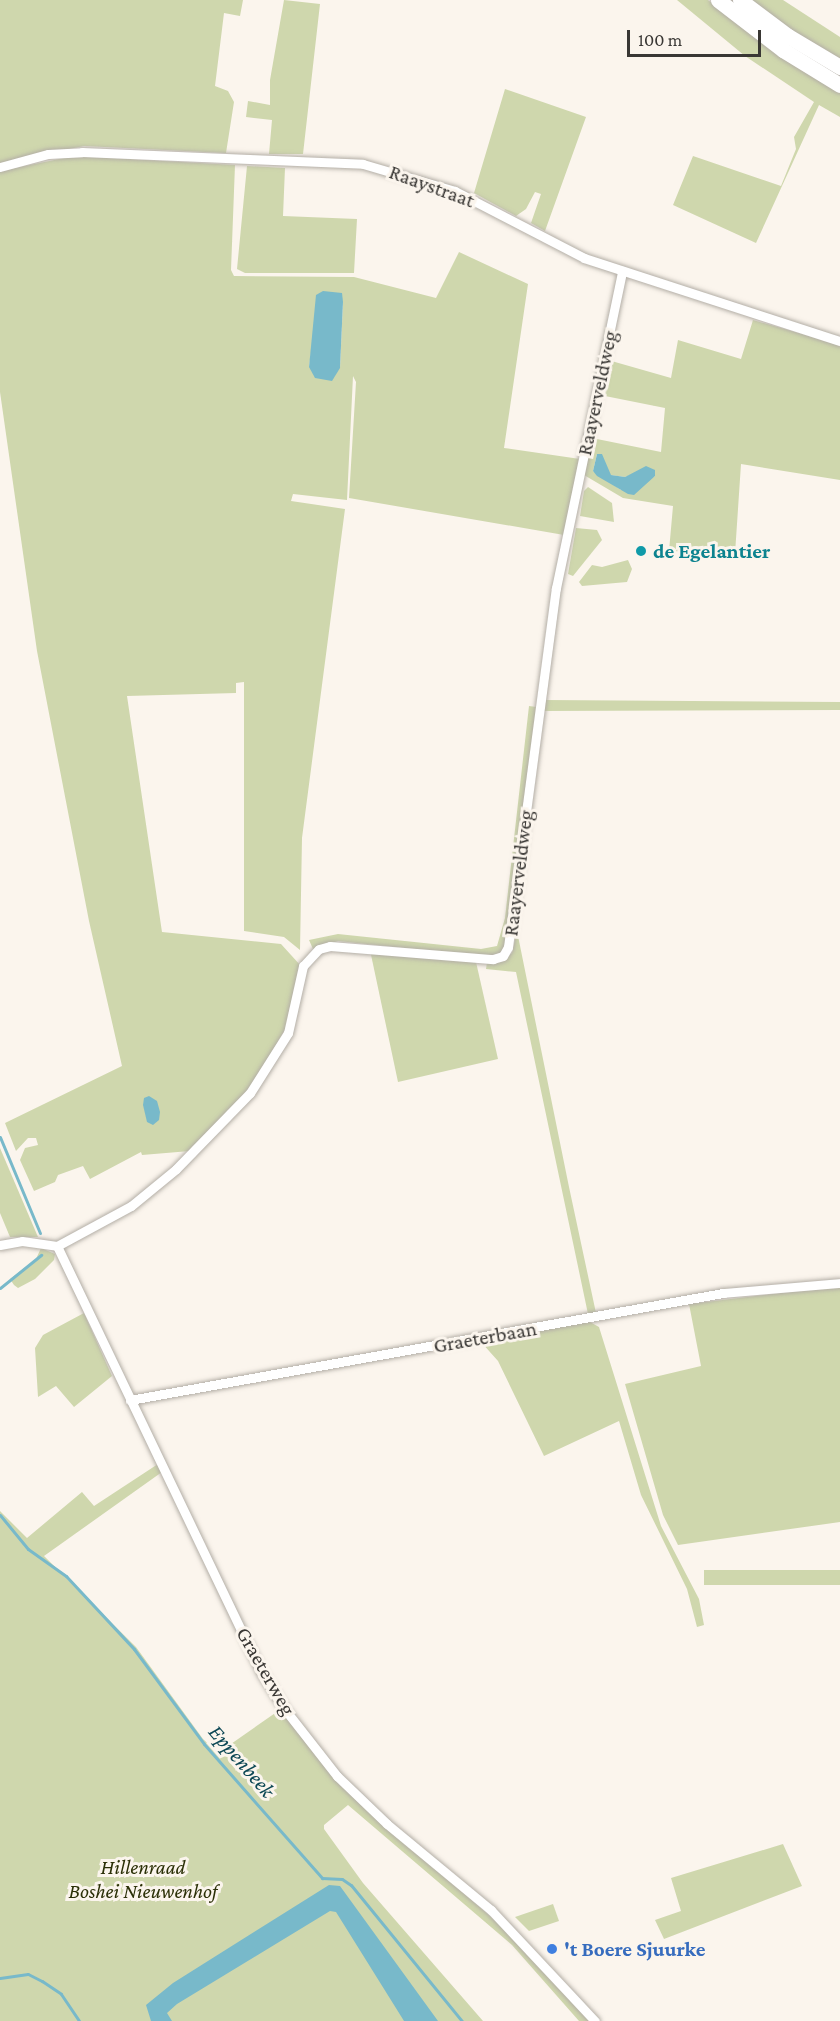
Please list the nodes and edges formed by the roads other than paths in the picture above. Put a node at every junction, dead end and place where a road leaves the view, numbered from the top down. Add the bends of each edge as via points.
1 (718, 0) edge
2 (740, 0) edge
3 (840, 67) edge
4 (840, 85) edge
5 (0, 167) edge
6 (622, 270) junction
7 (840, 341) edge
8 (52, 1244) junction
9 (0, 1245) edge
10 (840, 1283) edge
11 (130, 1400) junction
12 (595, 2021) edge

1 - 4 highway via 783,50
2 - 3 highway via 788,36
5 - 6 street, Raaystraat via 48,154 82,152 363,164 455,191 544,239
6 - 7 street, Raaystraat
6 - 8 street, Raayerveldweg via 556,588 508,947 503,956 493,959 319,948 303,966 288,1034 250,1093 176,1169 131,1206
8 - 9 street via 22,1241
8 - 11 street, Graeterweg
10 - 11 street, Graeterbaan via 723,1293
11 - 12 street, Graeterweg via 261,1672 283,1707 337,1776 387,1824 499,1917

